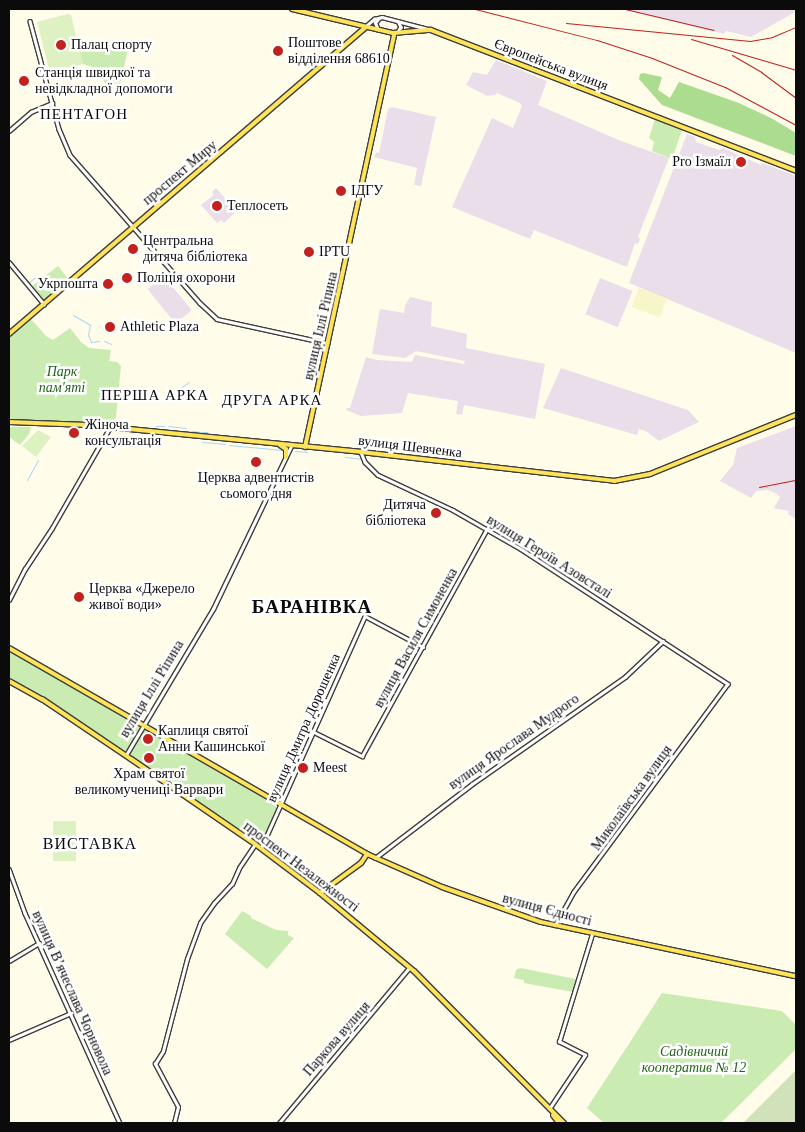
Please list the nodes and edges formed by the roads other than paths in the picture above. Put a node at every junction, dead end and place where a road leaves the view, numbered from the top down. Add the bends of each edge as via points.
1 (292, 9) edge
2 (381, 17) junction
3 (30, 20) dead end
4 (396, 20) junction
5 (417, 26) junction
6 (364, 28) junction
7 (431, 30) junction
8 (381, 31) junction
9 (416, 31) junction
10 (396, 33) junction
11 (52, 103) junction
12 (9, 131) edge
13 (796, 171) edge
14 (133, 227) junction
15 (9, 262) edge
16 (44, 304) junction
17 (9, 334) edge
18 (328, 343) junction
19 (796, 415) edge
20 (9, 422) edge
21 (110, 427) junction
22 (308, 434) junction
23 (278, 445) junction
24 (291, 446) junction
25 (306, 447) junction
26 (319, 448) junction
27 (361, 452) junction
28 (286, 457) junction
29 (488, 529) junction
30 (9, 600) edge
31 (663, 641) junction
32 (423, 647) junction
33 (9, 648) edge
34 (9, 681) edge
35 (728, 684) joint
36 (143, 726) junction
37 (314, 732) junction
38 (126, 756) junction
39 (281, 805) junction
40 (255, 844) junction
41 (261, 848) junction
42 (367, 854) junction
43 (375, 858) junction
44 (9, 869) edge
45 (320, 893) junction
46 (556, 926) junction
47 (592, 934) junction
48 (39, 943) junction
49 (9, 961) edge
50 (409, 968) junction
51 (796, 976) edge
52 (71, 1012) junction
53 (9, 1040) edge
54 (549, 1108) junction
55 (120, 1123) edge
56 (174, 1123) edge
57 (279, 1123) edge
58 (559, 1123) edge
59 (564, 1123) edge

1 - 6 main road, Європейська вулиця
2 - 4 street
2 - 6 street
2 - 8 street via 375,24
3 - 11 street
4 - 5 street
4 - 10 street via 401,25
5 - 7 street
5 - 9 street
6 - 8 main road, Європейська вулиця
6 - 14 main road, проспект Миру
7 - 9 main road, Європейська вулиця
7 - 13 main road, Європейська вулиця
8 - 10 main road, Європейська вулиця
9 - 10 main road, Європейська вулиця
10 - 18 main road, вулиця Іллі Ріпина
11 - 12 street via 31,112
11 - 14 street via 70,156
14 - 16 main road, проспект Миру
14 - 18 street via 214,317
15 - 16 street
16 - 17 main road, проспект Миру
18 - 22 main road, вулиця Іллі Ріпина
19 - 27 main road, вулиця Шевченка via 650,474 614,482
20 - 21 main road, вулиця Шевченка
21 - 23 main road, вулиця Шевченка
21 - 30 street
22 - 25 main road, вулиця Іллі Ріпина
22 - 26 main road via 310,444
23 - 24 main road, вулиця Шевченка
23 - 28 main road via 286,450
24 - 25 main road, вулиця Шевченка
24 - 28 street, вулиця Іллі Ріпина
25 - 26 main road, вулиця Шевченка
26 - 27 main road, вулиця Шевченка
27 - 29 street, вулиця Героїв Азовсталі via 363,459 378,475
28 - 36 street, вулиця Іллі Ріпина via 213,609
29 - 31 street, вулиця Героїв Азовсталі
29 - 32 street, вулиця Василя Симоненка
31 - 35 street, вулиця Героїв Азовсталі
31 - 43 street, вулиця Ярослава Мудрого via 625,677 465,789
32 - 37 street, вулиця Василя Симоненка via 362,756
32 - 37 street, вулиця Дмитра Дорошенка via 365,616
33 - 36 main road
34 - 38 main road, проспект Незалежності via 42,699
35 - 46 street, Миколаївська вулиця via 574,892
36 - 38 street, вулиця Іллі Ріпина
36 - 39 main road
37 - 39 street, вулиця Дмитра Дорошенка
38 - 40 main road, проспект Незалежності
39 - 41 street, вулиця Дмитра Дорошенка
39 - 42 main road, вулиця Єдності
40 - 41 main road, проспект Незалежності
40 - 56 street via 240,865 232,884 216,900 199,926 163,1051 155,1064 178,1107
41 - 45 main road, проспект Незалежності
42 - 43 main road, вулиця Єдності
42 - 45 main road
43 - 46 main road, вулиця Єдності via 491,906
44 - 48 street, вулиця Вʼячеслава Чорновола
45 - 50 main road, проспект Незалежності
46 - 47 main road, вулиця Єдності
47 - 51 main road, вулиця Єдності
47 - 54 street via 559,1042 585,1055
48 - 49 street
48 - 52 street, вулиця Вʼячеслава Чорновола
50 - 54 main road, проспект Незалежності
50 - 57 street, Паркова вулиця
52 - 53 street
52 - 55 street, вулиця Вʼячеслава Чорновола
54 - 58 main road, проспект Незалежності
54 - 59 main road, проспект Незалежності

